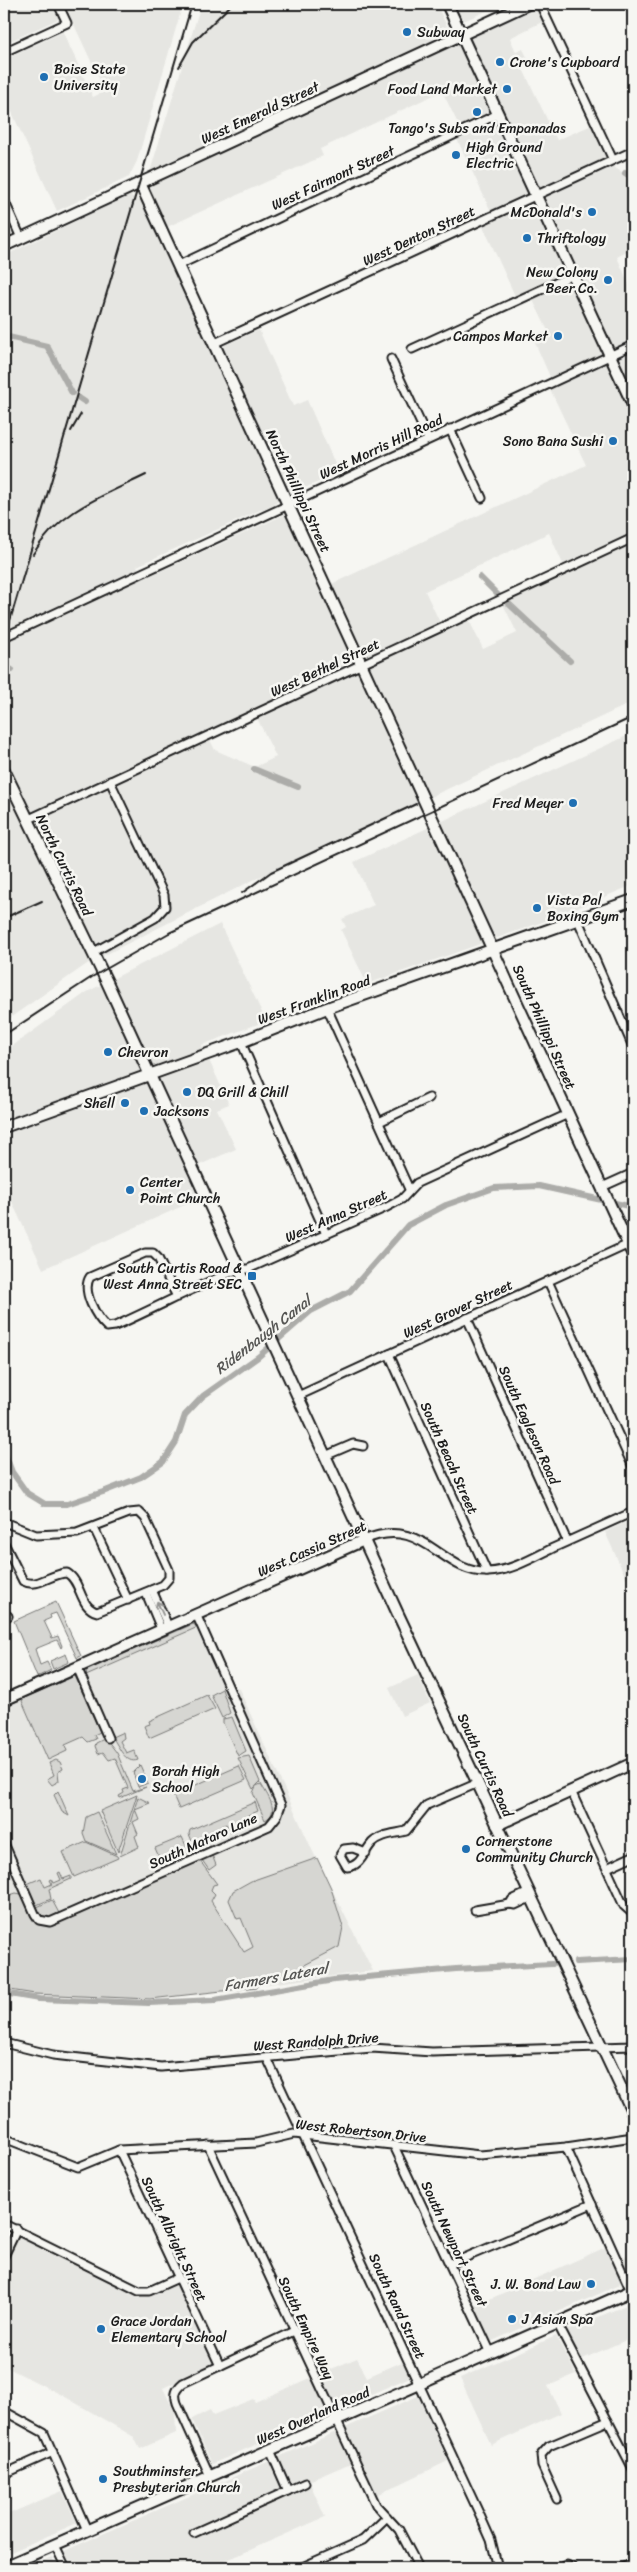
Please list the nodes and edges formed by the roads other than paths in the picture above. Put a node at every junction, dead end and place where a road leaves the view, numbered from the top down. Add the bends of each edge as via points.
1 (58, 4) edge
2 (447, 4) edge
3 (528, 4) edge
4 (540, 4) edge
5 (462, 35) junction
6 (4, 52) edge
7 (498, 114) junction
8 (633, 151) edge
9 (613, 160) junction
10 (140, 183) junction
11 (536, 196) junction
12 (4, 200) edge
13 (21, 238) junction
14 (4, 246) edge
15 (179, 265) junction
16 (573, 275) junction
17 (215, 343) junction
18 (633, 345) edge
19 (412, 349) dead end
20 (610, 356) junction
21 (390, 359) dead end
22 (633, 405) edge
23 (450, 429) junction
24 (428, 439) junction
25 (482, 498) dead end
26 (288, 504) junction
27 (633, 538) edge
28 (4, 637) edge
29 (362, 664) junction
30 (4, 770) edge
31 (110, 781) junction
32 (430, 811) joint
33 (27, 820) junction
34 (633, 900) edge
35 (578, 920) junction
36 (495, 950) junction
37 (92, 953) junction
38 (101, 971) joint
39 (327, 1008) junction
40 (241, 1042) junction
41 (633, 1047) edge
42 (149, 1074) junction
43 (429, 1098) dead end
44 (568, 1114) junction
45 (379, 1122) junction
46 (4, 1127) edge
47 (633, 1173) edge
48 (409, 1189) junction
49 (604, 1191) junction
50 (326, 1234) junction
51 (628, 1244) junction
52 (633, 1255) edge
53 (239, 1269) junction
54 (548, 1281) junction
55 (177, 1297) junction
56 (467, 1318) junction
57 (389, 1354) junction
58 (298, 1396) junction
59 (363, 1446) dead end
60 (325, 1456) junction
61 (633, 1467) edge
62 (633, 1512) edge
63 (4, 1522) edge
64 (94, 1528) junction
65 (364, 1540) junction
66 (568, 1541) junction
67 (4, 1543) edge
68 (487, 1572) junction
69 (149, 1592) junction
70 (128, 1600) junction
71 (196, 1614) junction
72 (164, 1628) junction
73 (77, 1667) junction
74 (4, 1700) edge
75 (108, 1738) dead end
76 (633, 1763) edge
77 (478, 1782) junction
78 (571, 1791) junction
79 (498, 1825) junction
80 (4, 1842) edge
81 (366, 1853) dead end
82 (633, 1856) edge
83 (607, 1868) junction
84 (530, 1894) junction
85 (476, 1910) dead end
86 (633, 1914) edge
87 (4, 2043) edge
88 (601, 2046) junction
89 (633, 2046) edge
90 (267, 2058) junction
91 (633, 2113) edge
92 (303, 2135) junction
93 (633, 2137) edge
94 (4, 2138) edge
95 (208, 2145) junction
96 (394, 2146) junction
97 (566, 2147) junction
98 (120, 2150) junction
99 (592, 2204) junction
100 (4, 2224) edge
101 (17, 2229) junction
102 (4, 2256) edge
103 (450, 2264) junction
104 (178, 2278) junction
105 (632, 2291) edge
106 (557, 2323) junction
107 (294, 2331) junction
108 (491, 2353) junction
109 (220, 2366) junction
110 (419, 2384) junction
111 (4, 2411) edge
112 (336, 2421) junction
113 (608, 2421) junction
114 (270, 2450) junction
115 (52, 2452) junction
116 (633, 2470) edge
117 (4, 2474) edge
118 (210, 2476) junction
119 (305, 2483) dead end
120 (288, 2490) junction
121 (557, 2499) dead end
122 (387, 2517) junction
123 (87, 2530) junction
124 (194, 2534) dead end
125 (54, 2544) junction
126 (633, 2563) edge
127 (4, 2567) edge
128 (66, 2568) edge
129 (300, 2568) edge
130 (418, 2568) edge
131 (498, 2568) edge
132 (561, 2568) edge
133 (572, 2568) edge
134 (621, 2568) edge

1 - 6 street via 66,23
2 - 5 street
3 - 5 street, West Emerald Street
4 - 9 street
5 - 7 street
5 - 10 street, West Emerald Street
7 - 11 street
7 - 15 street, West Fairmont Street
8 - 9 street, West Denton Street
9 - 11 street, West Denton Street
10 - 13 street, West Emerald Street
10 - 15 street, North Phillippi Street
11 - 16 street
11 - 17 street, West Denton Street
12 - 13 street
13 - 14 street, West Emerald Street
15 - 17 street, North Phillippi Street
16 - 19 street
16 - 20 street
17 - 26 street, North Phillippi Street
18 - 20 street, West Morris Hill Road
20 - 22 street
20 - 23 street, West Morris Hill Road
21 - 24 street
23 - 24 street, West Morris Hill Road
23 - 25 street
24 - 26 street, West Morris Hill Road
26 - 28 street, West Morris Hill Road
26 - 29 street, North Phillippi Street
27 - 29 street, West Bethel Street
29 - 31 street, West Bethel Street
29 - 32 street, North Phillippi Street
30 - 33 street, North Curtis Road
31 - 33 street, West Bethel Street
31 - 37 street via 164,895 165,907 155,918
32 - 36 street, South Phillippi Street
33 - 37 street, North Curtis Road
34 - 35 street, West Franklin Road
35 - 36 street, West Franklin Road
35 - 41 street
36 - 39 street, West Franklin Road
36 - 44 street, South Phillippi Street
37 - 38 street, North Curtis Road
38 - 42 street, South Curtis Road
39 - 40 street, West Franklin Road
39 - 45 street
40 - 42 street, West Franklin Road
40 - 50 street
42 - 46 street, West Franklin Road
42 - 53 street, South Curtis Road
43 - 45 street
44 - 48 street, West Anna Street
44 - 49 street, South Phillippi Street
45 - 48 street
47 - 49 street
48 - 50 street, West Anna Street via 402,1199
49 - 51 street, South Phillippi Street
50 - 53 street, West Anna Street via 248,1269
51 - 52 street, South Phillippi Street
51 - 54 street, West Grover Street
53 - 55 street, West Anna Street
53 - 58 street, South Curtis Road
54 - 56 street, West Grover Street
54 - 61 street
55 - 55 street, West Anna Street via 153,1253 145,1253 90,1277 86,1290 101,1322 107,1327
56 - 57 street, West Grover Street
56 - 66 street, South Eagleson Road
57 - 58 street, West Grover Street
57 - 68 street, South Beach Street
58 - 60 street, South Curtis Road
59 - 60 street via 353,1444
60 - 65 street, South Curtis Road
62 - 66 street, West Cassia Street
63 - 64 street via 36,1535 77,1533
64 - 69 street via 129,1513 138,1512 145,1518 169,1570 167,1582
64 - 70 street
65 - 68 street, West Cassia Street via 376,1535 399,1533 465,1567
65 - 71 street, West Cassia Street
65 - 77 street, South Curtis Road
66 - 68 street, West Cassia Street via 520,1564
67 - 70 street via 20,1578 27,1584 67,1573 93,1611 101,1612
69 - 70 street
69 - 72 street
71 - 72 street, West Cassia Street
71 - 80 street, South Mataro Lane via 281,1805 269,1826 50,1922 40,1920 35,1914
72 - 73 street, West Cassia Street
73 - 74 street, West Cassia Street
73 - 75 street
76 - 78 street
77 - 79 street, South Curtis Road
77 - 81 street via 427,1805 406,1831 392,1833 373,1842
78 - 79 street
78 - 83 street
79 - 84 street, South Curtis Road
82 - 83 street
83 - 86 street via 624,1906
84 - 85 street via 515,1905
84 - 88 street, South Curtis Road
87 - 90 street, West Randolph Drive via 53,2055 161,2067
88 - 89 street, West Randolph Drive
88 - 90 street, West Randolph Drive via 432,2052 372,2048
88 - 91 street, South Curtis Road
90 - 92 street, South Rand Street
92 - 95 street, West Robertson Drive via 256,2143
92 - 96 street, West Robertson Drive
92 - 110 street, South Rand Street
93 - 97 street, West Robertson Drive
94 - 98 street, West Robertson Drive via 78,2166
95 - 98 street, West Robertson Drive
95 - 107 street, South Empire Way
96 - 97 street, West Robertson Drive via 480,2155
96 - 103 street, South Newport Street
97 - 99 street
98 - 104 street, South Albright Street
99 - 103 street
99 - 105 street
100 - 101 street
101 - 102 street
101 - 104 street via 139,2291 149,2291
103 - 108 street, South Newport Street
104 - 109 street, South Albright Street
105 - 106 street, West Overland Road
106 - 108 street, West Overland Road
106 - 113 street
107 - 109 street
107 - 112 street, South Empire Way
108 - 110 street, West Overland Road
109 - 118 street via 183,2383 175,2393
110 - 112 street, West Overland Road
110 - 131 street, South Rand Street via 491,2540
111 - 115 street via 41,2430
112 - 114 street, West Overland Road
112 - 122 street, South Empire Way via 376,2505
113 - 116 street
113 - 121 street via 549,2446 541,2454 542,2466
114 - 118 street, West Overland Road
114 - 120 street
115 - 117 street
115 - 123 street
118 - 123 street, West Overland Road
119 - 120 street
120 - 124 street
122 - 129 street via 364,2540
122 - 130 street, South Empire Way via 399,2530
123 - 125 street, West Overland Road
125 - 127 street, West Overland Road
125 - 128 street
126 - 134 street
132 - 133 street via 567,2565

